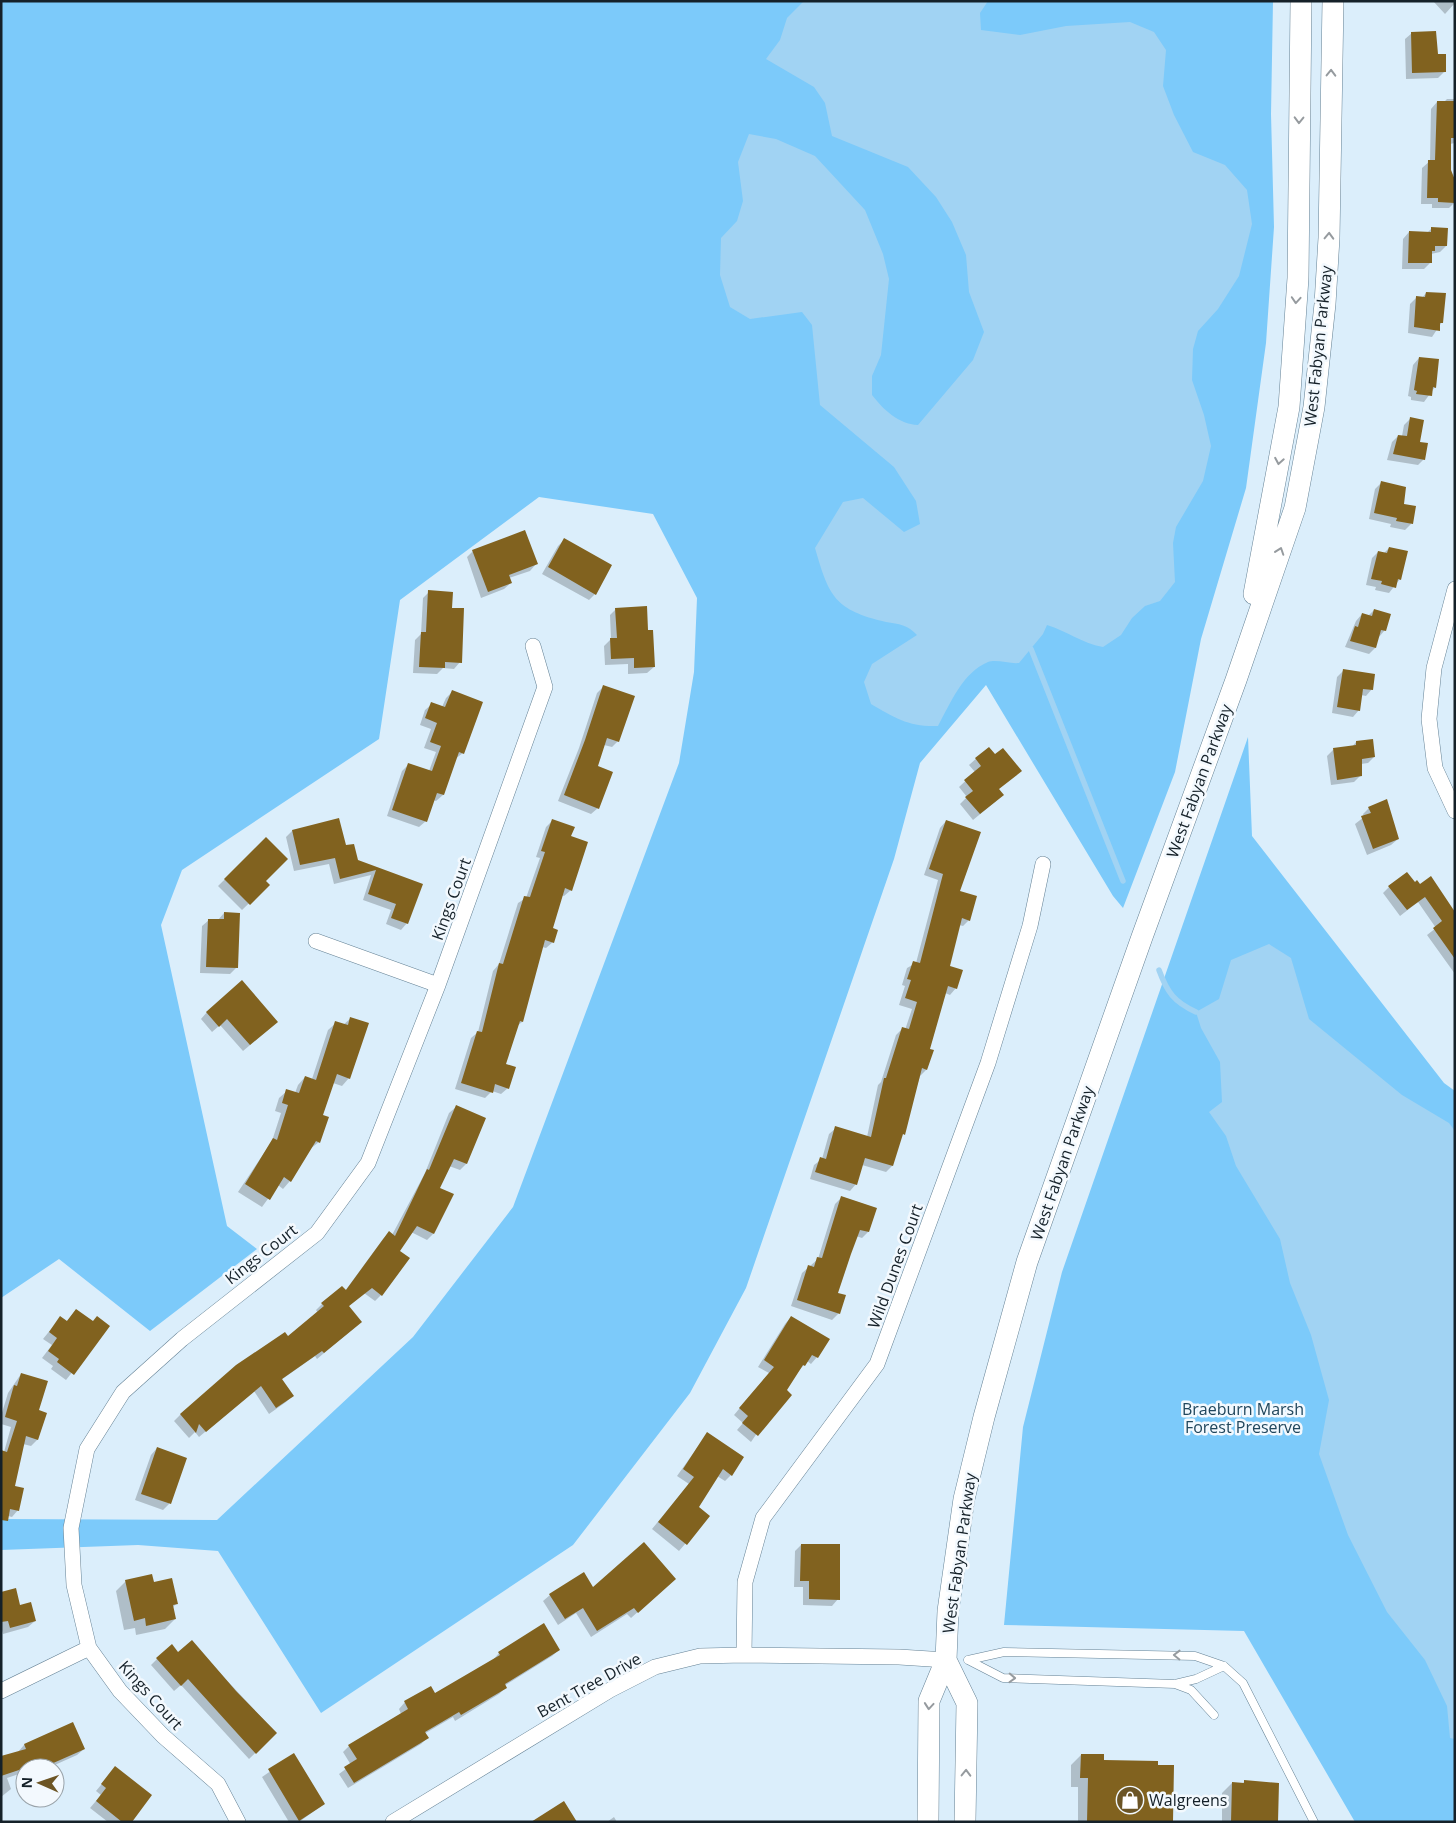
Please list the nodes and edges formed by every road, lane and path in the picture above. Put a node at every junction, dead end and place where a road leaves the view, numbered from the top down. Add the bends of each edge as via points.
1 (1301, 1) edge
2 (1332, 1) edge
3 (1455, 589) edge
4 (533, 646) dead end
5 (1236, 680) junction
6 (1455, 811) edge
7 (1044, 864) dead end
8 (316, 941) dead end
9 (438, 985) junction
10 (89, 1648) junction
11 (744, 1655) junction
12 (946, 1660) junction
13 (1224, 1666) junction
14 (1175, 1684) junction
15 (1, 1691) edge
16 (1214, 1715) dead end
17 (928, 1782) junction
18 (238, 1822) edge
19 (393, 1822) edge
20 (919, 1822) edge
21 (928, 1822) edge
22 (965, 1822) edge
23 (1314, 1822) edge

1 -> 5 main road, West Fabyan Parkway via 1298,278 1289,407
5 -> 2 main road, West Fabyan Parkway via 1295,508 1314,407 1329,238
3 - 6 street via 1434,668 1429,719 1435,768
4 - 9 street, Kings Court via 545,687
5 - 12 main road, West Fabyan Parkway via 1028,1262 964,1499 948,1611
7 - 11 street, Wild Dunes Court via 1030,926 988,1063 877,1364 764,1518 745,1582
8 - 9 street
9 - 10 street, Kings Court via 368,1163 317,1233 182,1339 123,1392 87,1449 71,1528 74,1585
10 - 15 street
10 - 18 street, Kings Court via 120,1691 163,1736 218,1784
11 - 12 street, Bent Tree Drive
11 - 19 street, Bent Tree Drive via 700,1656 655,1668 610,1690
12 -> 17 main road, West Fabyan Parkway via 929,1700
22 -> 12 main road, West Fabyan Parkway via 967,1702
13 - 14 lane via 1196,1679
13 -> 14 lane via 1195,1656 1004,1652 968,1660 1003,1678
13 - 23 lane via 1243,1683
14 - 16 lane via 1191,1690
17 - 20 main road
17 - 21 main road, West Fabyan Parkway

